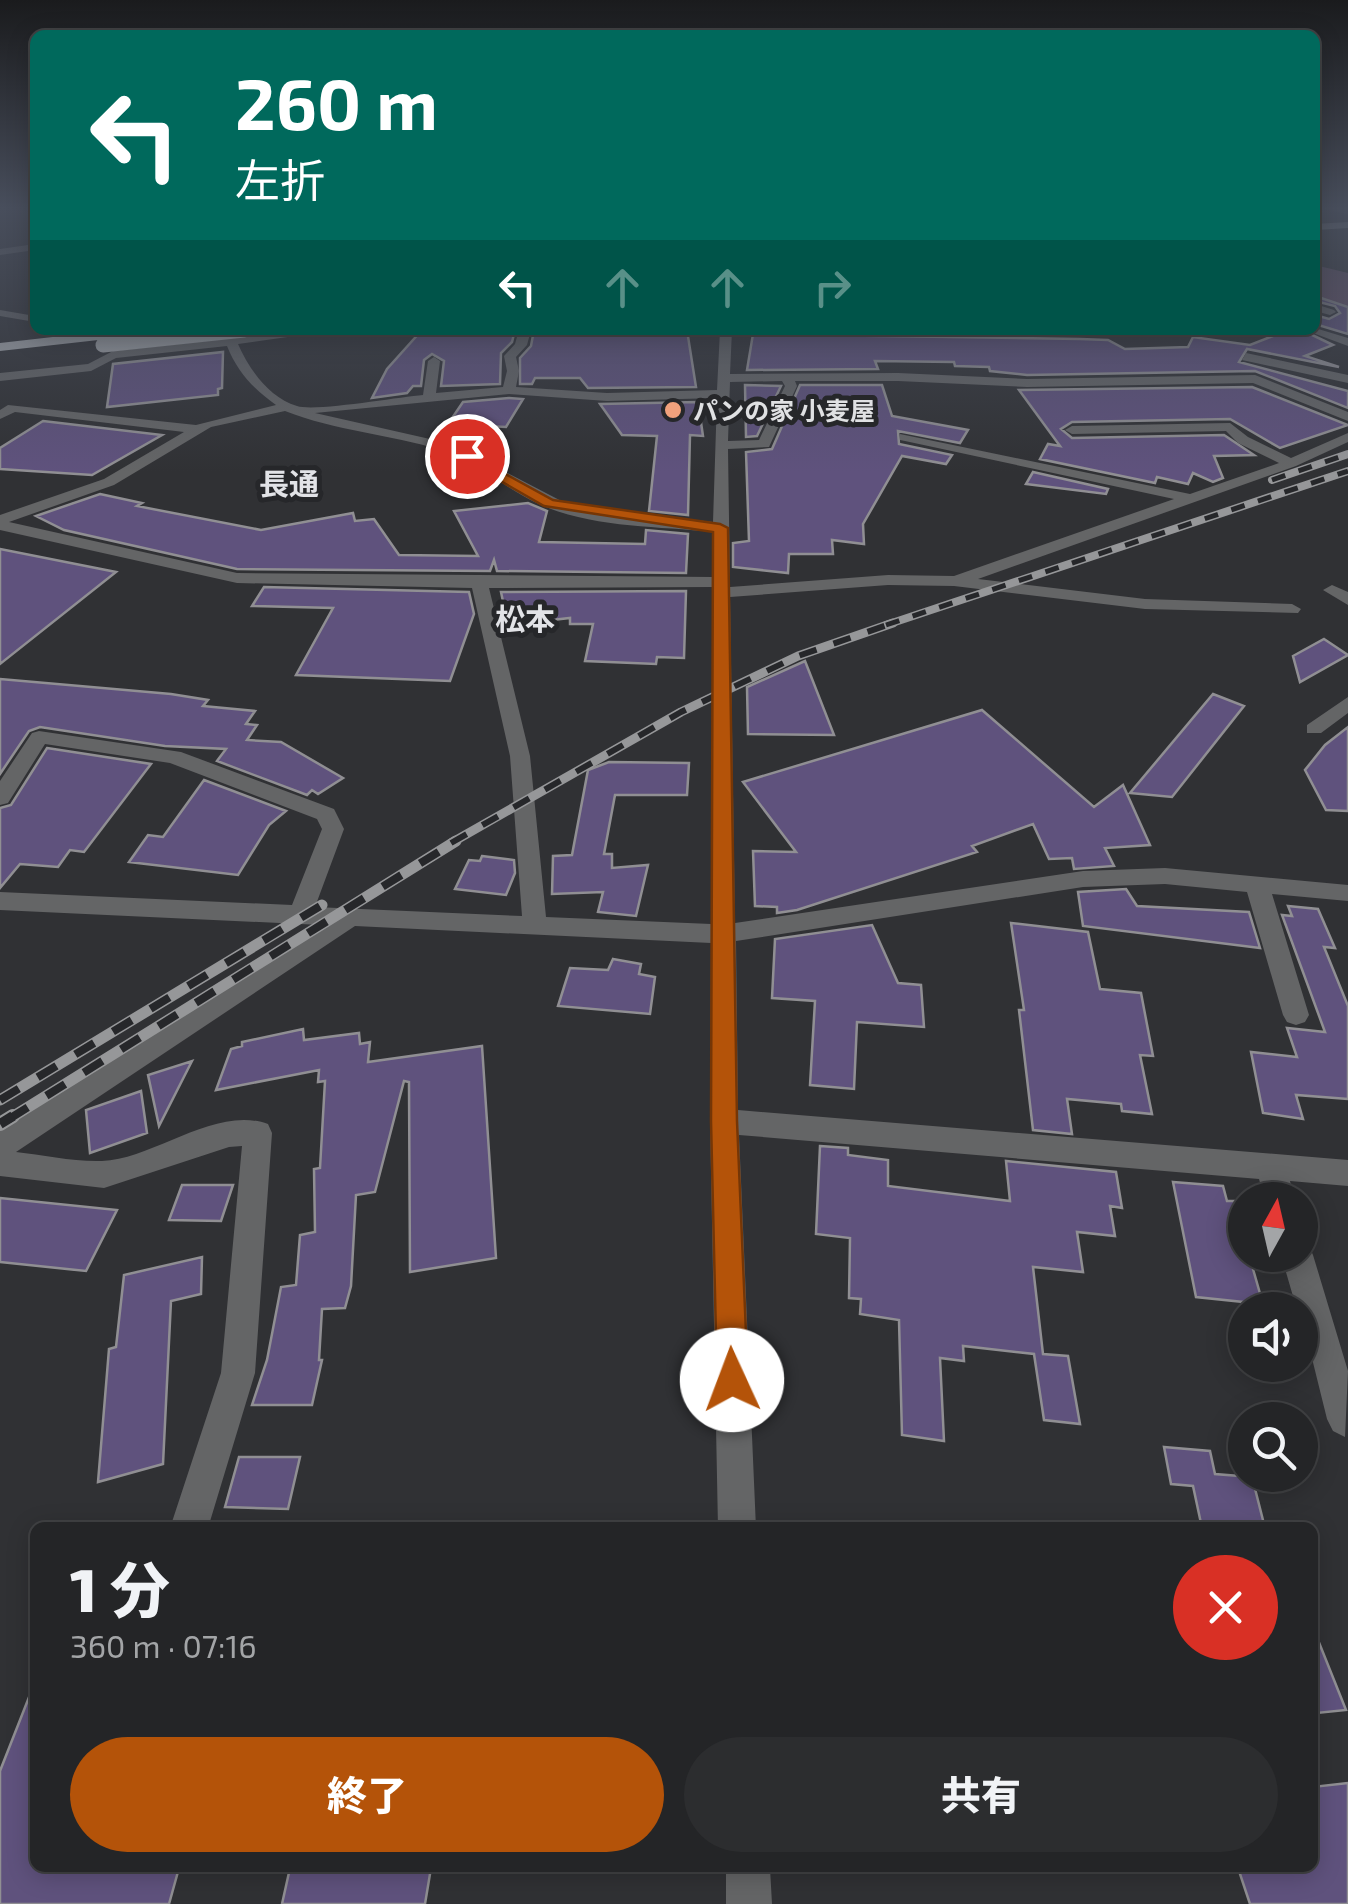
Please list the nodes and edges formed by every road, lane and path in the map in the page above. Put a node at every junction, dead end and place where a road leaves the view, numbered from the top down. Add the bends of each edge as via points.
1 (1320, 308) edge
2 (1330, 312) dead end
3 (0, 313) edge
4 (30, 321) edge
5 (30, 323) edge
6 (0, 330) edge
7 (1320, 333) edge
8 (128, 335) edge
9 (174, 335) edge
10 (228, 335) edge
11 (523, 335) edge
12 (726, 335) edge
13 (105, 340) junction
14 (1348, 342) edge
15 (0, 346) edge
16 (0, 356) edge
17 (1246, 357) dead end
18 (434, 362) dead end
19 (0, 377) edge
20 (786, 378) junction
21 (1348, 379) edge
22 (721, 386) junction
23 (509, 390) junction
24 (430, 398) junction
25 (287, 410) junction
26 (0, 415) edge
27 (1348, 417) edge
28 (197, 429) junction
29 (1072, 430) dead end
30 (905, 437) dead end
31 (1348, 437) edge
32 (720, 444) junction
33 (1291, 463) junction
34 (1189, 498) junction
35 (0, 522) edge
36 (720, 528) junction
37 (954, 581) junction
38 (479, 583) junction
39 (721, 588) junction
40 (1292, 610) dead end
41 (1348, 703) edge
42 (1314, 729) dead end
43 (0, 798) edge
44 (1257, 886) junction
45 (1348, 893) edge
46 (0, 901) edge
47 (300, 915) junction
48 (348, 918) junction
49 (535, 926) junction
50 (723, 934) junction
51 (1296, 1015) dead end
52 (724, 1121) junction
53 (0, 1146) edge
54 (0, 1164) edge
55 (1270, 1166) junction
56 (1348, 1173) edge
57 (1275, 1182) edge
58 (1301, 1272) edge
59 (1345, 1419) dead end
60 (190, 1522) edge
61 (737, 1522) edge
62 (748, 1872) edge
63 (749, 1904) edge

1 - 2 street
3 - 4 street
5 - 6 street
7 - 14 street
8 - 13 highway
9 - 13 highway, bridge
10 - 19 street via 113,355 91,366
10 - 25 street via 270,400
11 - 23 street via 510,356
12 - 22 street
13 - 15 highway
13 - 16 highway
17 - 21 street
18 - 24 street
20 - 22 street
20 - 27 street via 1255,379
20 - 32 street via 792,386 764,444
22 - 23 street via 607,397
22 - 32 street
23 - 24 street
24 - 25 street
25 - 28 street via 227,417
25 - 36 street via 450,448 549,504
26 - 28 street via 13,408
28 - 35 street via 108,482
29 - 33 street via 1230,427
30 - 34 street
31 - 33 street
32 - 36 street
33 - 34 street
34 - 37 street
35 - 38 street via 238,578
36 - 39 street
37 - 39 street
37 - 40 street via 1145,604
38 - 39 street
38 - 49 street via 520,756
39 - 50 street
41 - 42 street
43 - 47 street via 39,736 174,757 326,814 333,829
44 - 45 street
44 - 50 street via 1165,876 1083,878
44 - 51 street
46 - 47 street
47 - 48 street
48 - 49 street
48 - 53 street
49 - 50 street
50 - 52 street
52 - 55 street
52 - 61 street
54 - 60 street via 104,1175 230,1134 258,1133 238,1373
55 - 56 street
55 - 57 street
58 - 59 street
62 - 63 street

